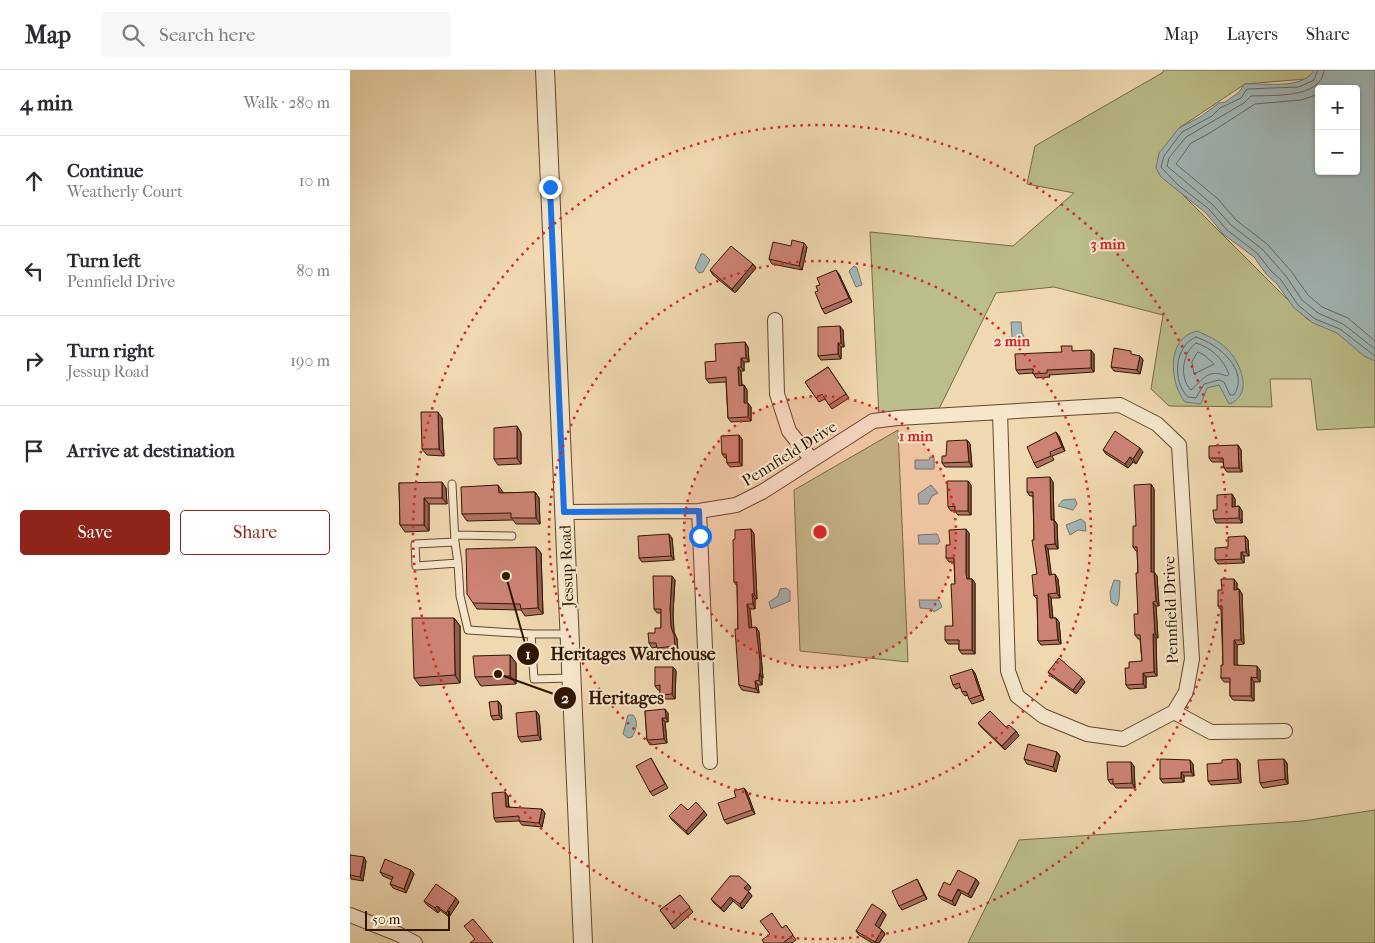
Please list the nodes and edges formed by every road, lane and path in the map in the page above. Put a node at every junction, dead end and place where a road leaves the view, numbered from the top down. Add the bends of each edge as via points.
1 (546, 70) edge
2 (774, 320) dead end
3 (1000, 412) junction
4 (812, 460) junction
5 (452, 484) dead end
6 (699, 511) junction
7 (564, 512) junction
8 (512, 536) dead end
9 (455, 538) junction
10 (458, 563) junction
11 (531, 634) junction
12 (569, 634) junction
13 (571, 678) junction
14 (1174, 712) junction
15 (1285, 731) dead end
16 (710, 762) dead end
17 (350, 915) edge
18 (415, 943) edge
19 (583, 943) edge

1 - 7 street, Jessup Road
2 - 4 street via 777,394 789,431
3 - 4 street, Pennfield Drive via 873,421
3 - 14 street via 1008,671 1016,696 1043,716 1086,734 1123,739
3 - 14 street, Pennfield Drive via 1120,405 1157,424 1179,445 1192,659 1186,692
4 - 6 street, Pennfield Drive via 736,505
5 - 9 lane
6 - 7 street, Pennfield Drive
6 - 16 street
7 - 12 street, Jessup Road
8 - 9 lane
9 - 10 lane
9 - 10 lane via 415,544 416,566
10 - 11 lane via 460,596 468,630
11 - 12 lane
11 - 13 lane via 534,679
12 - 13 street, Jessup Road
13 - 19 street, Jessup Road
14 - 15 street via 1211,732
17 - 18 street

